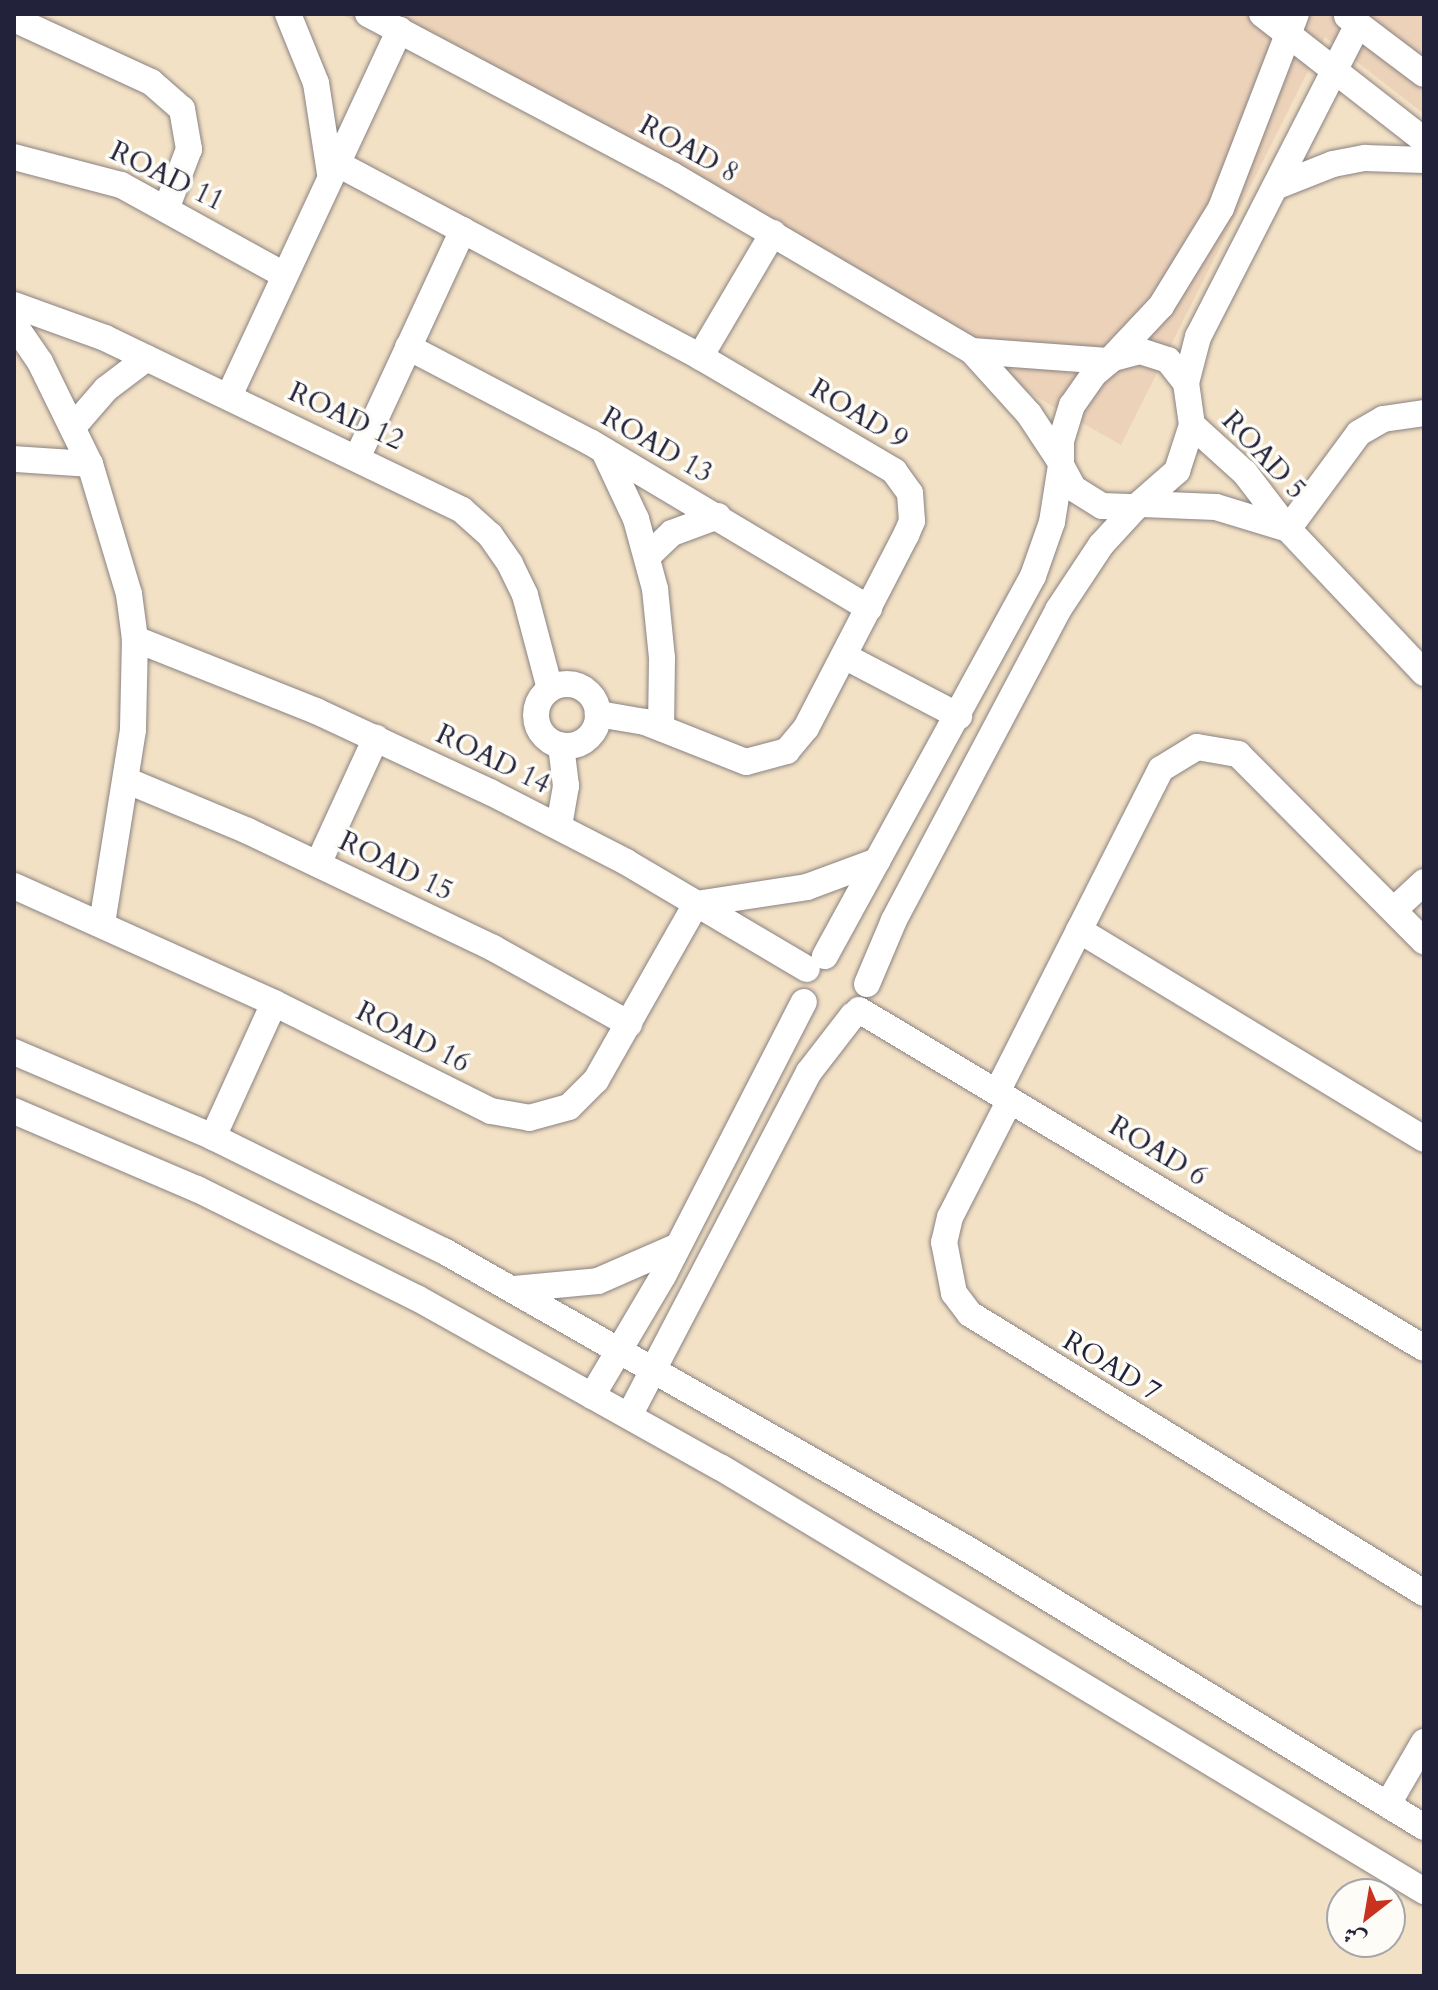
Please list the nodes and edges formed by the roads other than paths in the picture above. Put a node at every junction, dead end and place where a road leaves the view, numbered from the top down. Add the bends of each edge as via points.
1 (288, 14) edge
2 (368, 14) edge
3 (1262, 14) edge
4 (14, 19) edge
5 (1352, 19) edge
6 (1292, 24) edge
7 (400, 30) junction
8 (1334, 71) junction
9 (1424, 74) edge
10 (1424, 140) edge
11 (14, 157) edge
12 (1424, 160) edge
13 (333, 168) junction
14 (1275, 187) junction
15 (167, 207) junction
16 (463, 230) junction
17 (773, 233) junction
18 (284, 275) junction
19 (14, 305) edge
20 (14, 324) edge
21 (408, 347) junction
22 (972, 351) junction
23 (700, 357) junction
24 (147, 358) junction
25 (1110, 359) junction
26 (1186, 383) junction
27 (229, 396) junction
28 (1424, 413) edge
29 (1192, 425) junction
30 (73, 427) junction
31 (604, 451) junction
32 (358, 456) junction
33 (14, 459) edge
34 (1060, 463) junction
35 (90, 464) junction
36 (1139, 505) junction
37 (718, 516) junction
38 (1288, 529) junction
39 (648, 556) junction
40 (869, 608) junction
41 (135, 639) junction
42 (844, 656) junction
43 (1424, 673) edge
44 (550, 689) junction
45 (598, 714) junction
46 (959, 716) junction
47 (661, 728) junction
48 (376, 738) junction
49 (561, 745) junction
50 (128, 781) junction
51 (559, 826) junction
52 (877, 861) junction
53 (318, 864) junction
54 (1424, 882) edge
55 (14, 886) edge
56 (696, 904) junction
57 (1394, 910) junction
58 (102, 924) junction
59 (1079, 930) junction
60 (1424, 941) edge
61 (816, 963) junction
62 (867, 984) junction
63 (804, 1002) junction
64 (274, 1003) junction
65 (856, 1012) junction
66 (629, 1024) junction
67 (14, 1052) edge
68 (1004, 1096) junction
69 (14, 1111) edge
70 (213, 1137) junction
71 (1424, 1139) edge
72 (678, 1246) junction
73 (511, 1289) junction
74 (1424, 1348) edge
75 (621, 1349) junction
76 (656, 1368) junction
77 (592, 1396) junction
78 (629, 1416) junction
79 (1424, 1593) edge
80 (1424, 1742) edge
81 (1388, 1804) junction
82 (1424, 1827) edge
83 (1424, 1891) edge

1 - 13 street via 316,83
2 - 7 street, ROAD 8
3 - 6 street
4 - 15 street via 151,82 182,109 189,149
5 - 8 street
5 - 9 street
6 - 8 street
6 - 25 street via 1250,146 1211,228 1161,306
7 - 13 street
7 - 17 street, ROAD 8
8 - 10 street
8 - 14 street
11 - 15 street, ROAD 11 via 87,172
12 - 14 street via 1365,158 1333,164
13 - 16 street, ROAD 9
13 - 18 street
14 - 26 street via 1208,316
15 - 18 street, ROAD 11
16 - 21 street
16 - 23 street, ROAD 9
17 - 22 street, ROAD 8
17 - 23 street
18 - 27 street
19 - 24 street, ROAD 12 via 58,318
20 - 30 street
21 - 31 street, ROAD 13
21 - 32 street
22 - 25 street, ROAD 8
22 - 34 street, ROAD 8 via 1029,414
23 - 40 street, ROAD 9 via 904,481 912,521
24 - 27 street, ROAD 12
24 - 30 street via 106,389
25 - 26 street via 1155,353 1179,369
25 - 34 street via 1072,405
26 - 29 street
27 - 32 street, ROAD 12
28 - 38 street via 1383,419 1359,433
29 - 36 street via 1177,471
29 - 38 street, ROAD 5 via 1245,473
30 - 35 street
31 - 37 street, ROAD 13
31 - 39 street
32 - 44 street, ROAD 12 via 462,510 490,535 525,595
33 - 35 street
34 - 36 street via 1086,499 1102,506
34 - 46 street via 1040,558
35 - 41 street via 120,550
36 - 38 street, ROAD 5 via 1216,507
36 - 62 street via 1101,545 1058,610 890,927
37 - 39 street via 672,533
37 - 40 street, ROAD 13
38 - 43 street, ROAD 5
39 - 47 street via 660,624
40 - 42 street, ROAD 9
41 - 48 street, ROAD 14
41 - 50 street
42 - 46 street
42 - 47 street, ROAD 9 via 798,740 775,758 732,759
44 - 45 street via 577,685 592,697
44 - 49 street via 537,705 538,726
45 - 47 street, ROAD 9
45 - 49 street via 582,742
46 - 52 street
48 - 51 street, ROAD 14
48 - 53 street
49 - 51 street via 566,786
50 - 53 street, ROAD 15
50 - 58 street
51 - 56 street, ROAD 14
52 - 56 street via 807,887
52 - 61 street
53 - 66 street, ROAD 15 via 539,971
54 - 57 street
55 - 58 street, ROAD 16
56 - 61 street, ROAD 14
56 - 66 street, ROAD 16
57 - 59 street, ROAD 7 via 1238,754 1197,747 1161,769
57 - 60 street, ROAD 7
58 - 64 street, ROAD 16
59 - 68 street, ROAD 7
59 - 71 street
61 - 62 street via 849,959
61 - 63 street via 801,985
62 - 65 street
63 - 65 street via 821,1018
63 - 72 street
64 - 66 street, ROAD 16 via 491,1111 529,1118 550,1115 584,1096
64 - 70 street
65 - 68 street, ROAD 6
65 - 76 street via 809,1072
67 - 70 street
68 - 74 street, ROAD 6
68 - 79 street, ROAD 7 via 944,1242 954,1293 970,1314
69 - 77 street via 293,1235
70 - 73 street
72 - 73 street via 598,1281
72 - 75 street
73 - 75 street
75 - 76 street
75 - 77 street
76 - 78 street
76 - 81 street
77 - 78 street
78 - 83 street
80 - 81 street
81 - 82 street

